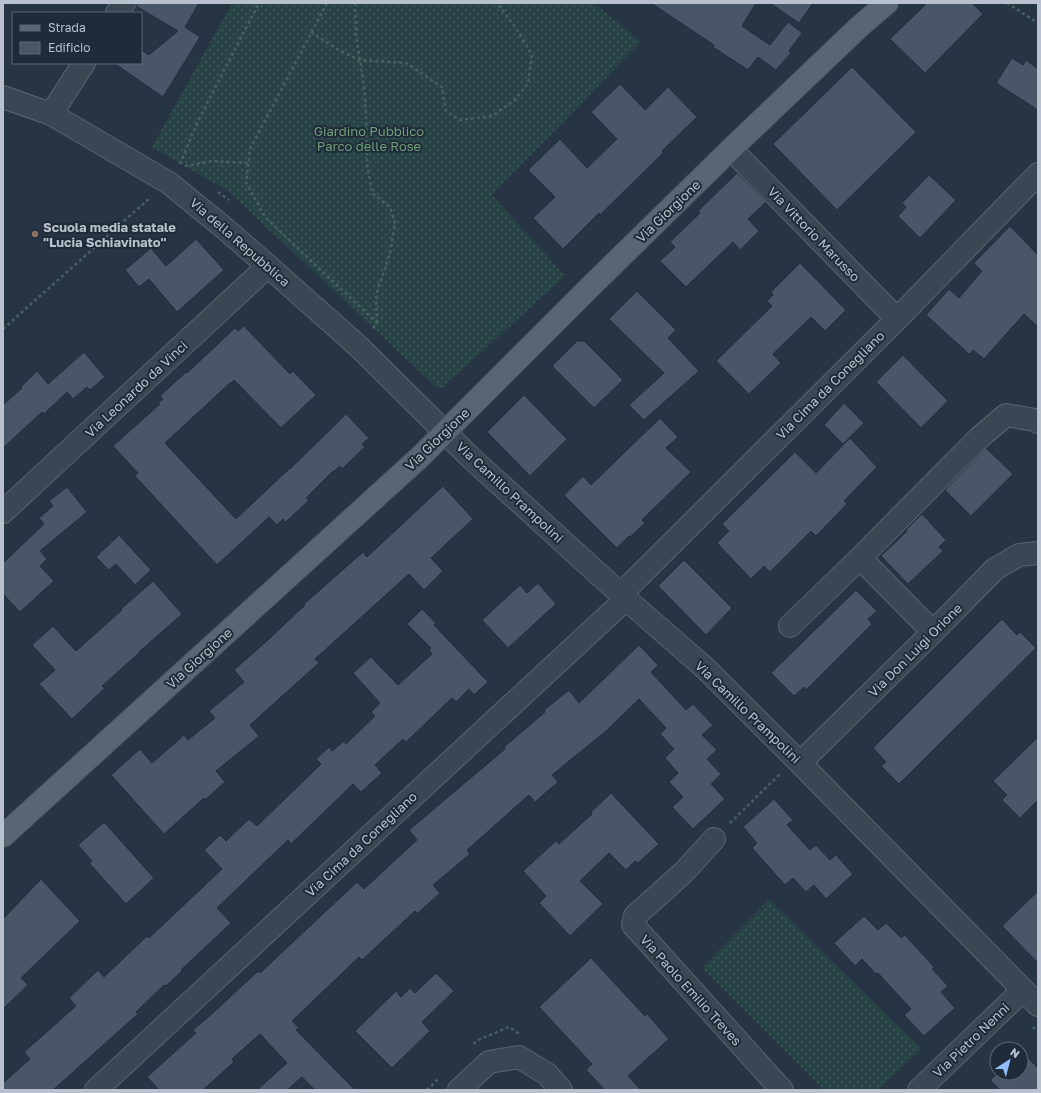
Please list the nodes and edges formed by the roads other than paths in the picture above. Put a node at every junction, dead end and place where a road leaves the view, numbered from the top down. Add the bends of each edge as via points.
1 (124, 3) edge
2 (876, 3) edge
3 (887, 3) edge
4 (118, 12) edge
5 (859, 28) junction
6 (83, 64) edge
7 (3, 97) edge
8 (51, 114) junction
9 (731, 149) junction
10 (1038, 174) edge
11 (268, 266) junction
12 (897, 319) junction
13 (1038, 422) edge
14 (445, 432) junction
15 (3, 512) edge
16 (1038, 553) edge
17 (860, 558) junction
18 (623, 596) junction
19 (790, 626) dead end
20 (933, 632) junction
21 (792, 767) junction
22 (3, 836) edge
23 (714, 839) road end
24 (1031, 997) edge
25 (96, 1090) edge
26 (459, 1090) edge
27 (561, 1090) edge
28 (782, 1090) edge
29 (919, 1090) edge

1 - 4 street
2 - 5 main road, Via Giorgione
3 - 5 main road, Via Giorgione
5 - 9 main road, Via Giorgione
6 - 8 street
7 - 8 street, Via della Repubblica
8 - 11 street, Via della Repubblica via 169,183
9 - 12 street, Via Vittorio Marusso
9 - 14 main road, Via Giorgione
10 - 12 street, Via Cima da Conegliano
11 - 14 street, Via della Repubblica via 359,347
11 - 15 street, Via Leonardo da Vinci
12 - 18 street, Via Cima da Conegliano
13 - 17 street via 1006,415 979,438
14 - 18 street, Via Camillo Prampolini
14 - 22 main road, Via Giorgione
16 - 20 street, Via Don Luigi Orione via 1019,555 995,569
17 - 19 street
17 - 20 street
18 - 21 street, Via Camillo Prampolini via 705,668
18 - 25 street, Via Cima da Conegliano
20 - 21 street, Via Don Luigi Orione
21 - 24 street, Via Camillo Prampolini
23 - 28 street, Via Paolo Emilio Treves via 684,872 635,916 633,925
24 - 29 street, Via Pietro Nenni
26 - 27 street via 489,1062 519,1057 547,1074

